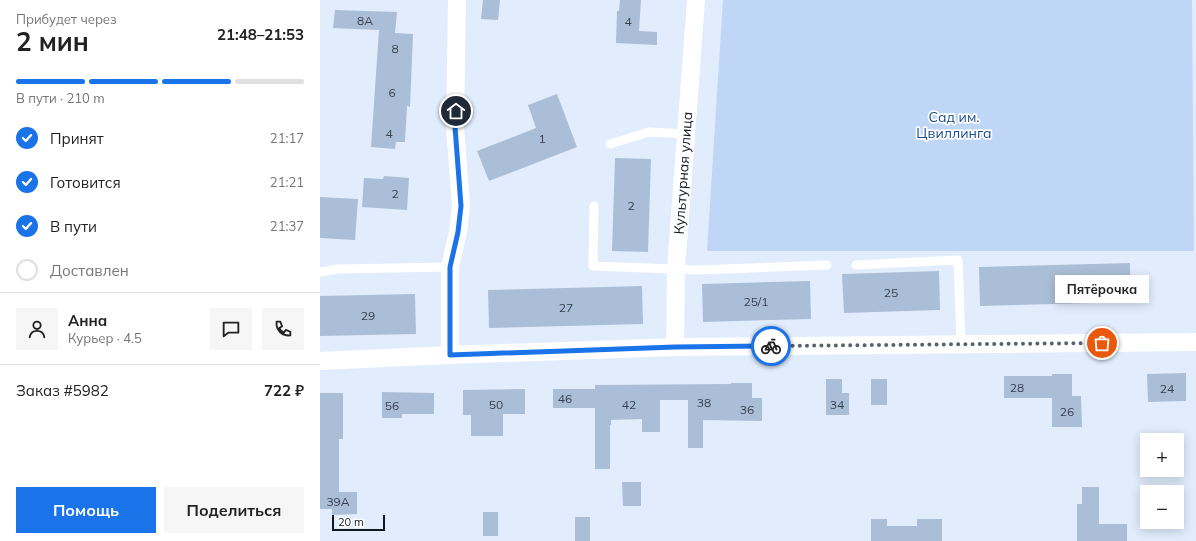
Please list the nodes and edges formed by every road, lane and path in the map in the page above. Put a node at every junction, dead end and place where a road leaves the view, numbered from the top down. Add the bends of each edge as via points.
1 (457, 0) edge
2 (696, 0) edge
3 (686, 134) junction
4 (610, 144) dead end
5 (594, 206) dead end
6 (827, 265) dead end
7 (856, 265) dead end
8 (450, 267) junction
9 (676, 270) junction
10 (320, 272) edge
11 (1196, 342) edge
12 (961, 344) junction
13 (675, 347) junction
14 (450, 355) junction
15 (320, 361) edge

1 - 8 street via 455,127 461,206
2 - 3 street, Культурная улица
3 - 4 lane via 649,132
3 - 9 street, Культурная улица
5 - 9 lane via 593,266
6 - 9 lane
7 - 12 lane via 958,260
8 - 10 lane via 338,269
8 - 14 street
9 - 13 street, Культурная улица
11 - 12 street
12 - 13 street
13 - 14 street
14 - 15 street

